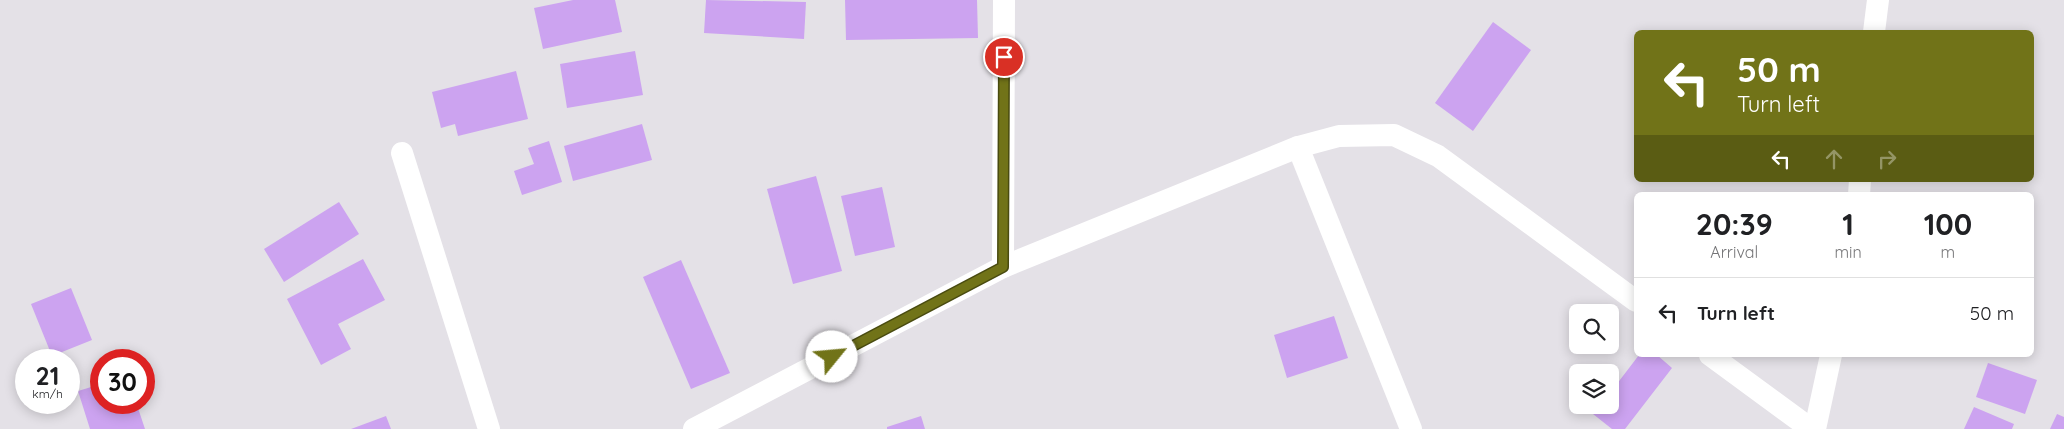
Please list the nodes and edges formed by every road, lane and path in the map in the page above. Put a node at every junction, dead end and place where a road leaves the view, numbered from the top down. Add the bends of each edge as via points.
1 (1004, 0) edge
2 (1878, 0) edge
3 (1874, 30) edge
4 (1298, 147) junction
5 (402, 154) dead end
6 (1003, 267) junction
7 (1634, 300) edge
8 (1713, 357) edge
9 (1831, 357) edge
10 (489, 429) edge
11 (694, 429) edge
12 (1411, 429) edge
13 (1811, 429) edge
14 (1815, 429) edge

1 - 6 street
2 - 3 street
4 - 6 street
4 - 7 street via 1340,136 1394,135 1438,156
4 - 12 street
5 - 10 street
6 - 11 street
8 - 13 street
9 - 14 street

